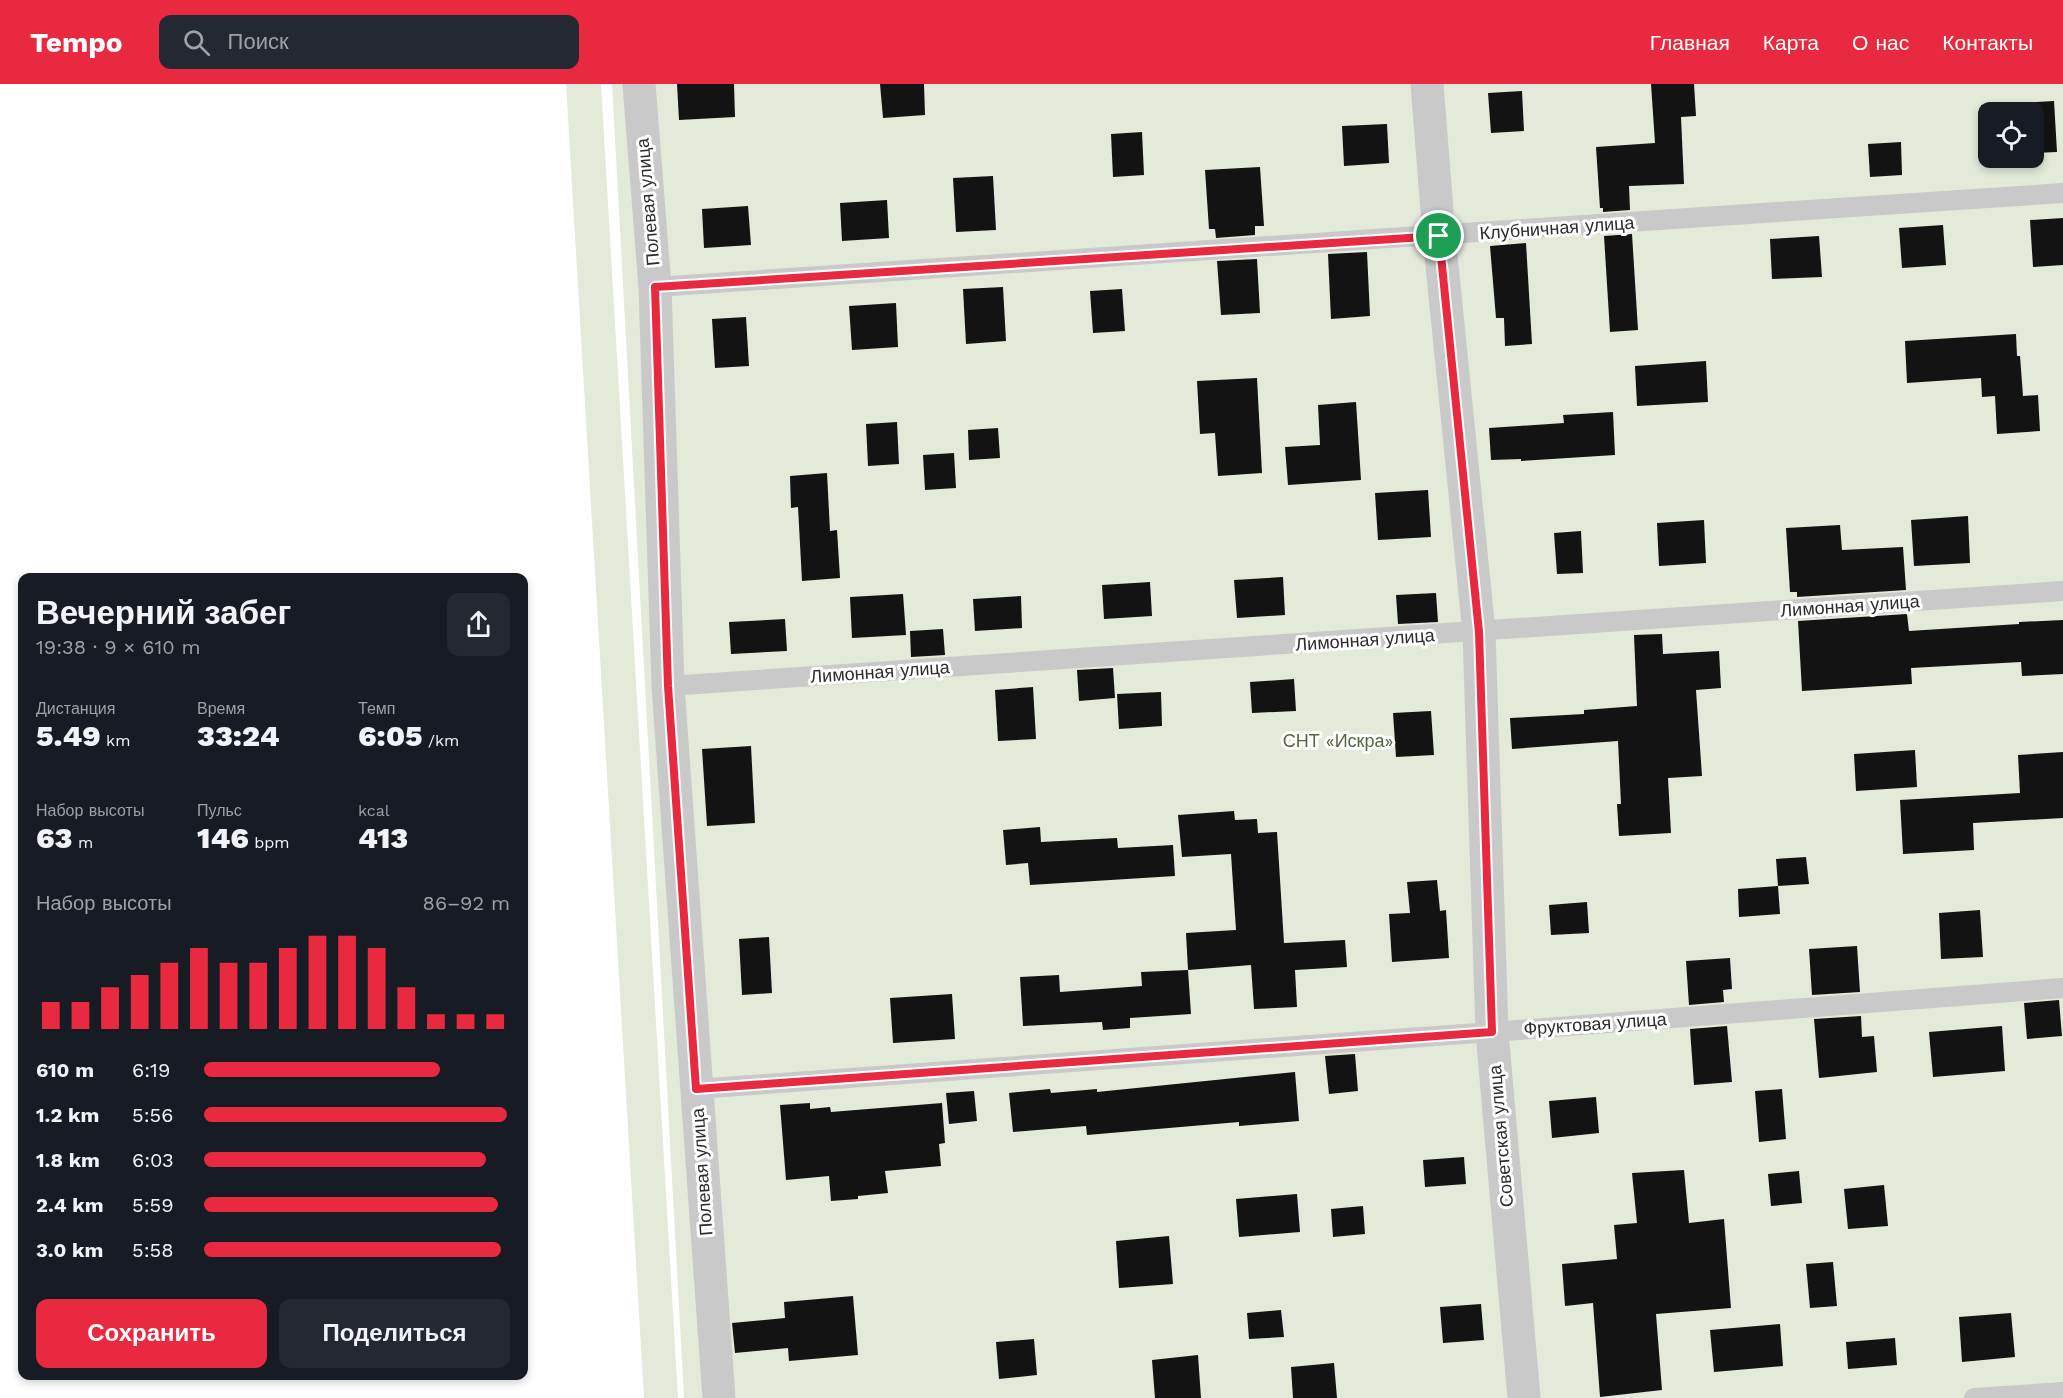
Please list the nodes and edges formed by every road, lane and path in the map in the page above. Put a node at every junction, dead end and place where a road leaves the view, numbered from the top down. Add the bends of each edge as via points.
1 (639, 84) edge
2 (1427, 84) edge
3 (2063, 193) edge
4 (1439, 236) junction
5 (655, 287) junction
6 (2063, 591) edge
7 (1479, 632) junction
8 (668, 686) junction
9 (2063, 988) edge
10 (1492, 1032) junction
11 (696, 1089) junction
12 (2063, 1392) edge
13 (718, 1398) edge
14 (1524, 1398) edge
15 (1974, 1398) edge

1 - 5 street, Полевая улица
2 - 4 street, Советская улица
3 - 4 lane, Клубничная улица
4 - 5 lane, Клубничная улица
4 - 7 street, Советская улица
5 - 8 street, Полевая улица
6 - 7 lane, Лимонная улица
7 - 8 lane, Лимонная улица
7 - 10 street, Советская улица
8 - 11 street, Полевая улица
9 - 10 lane, Фруктовая улица
10 - 11 lane, Фруктовая улица
10 - 14 street, Советская улица
11 - 13 street, Полевая улица
12 - 15 lane

